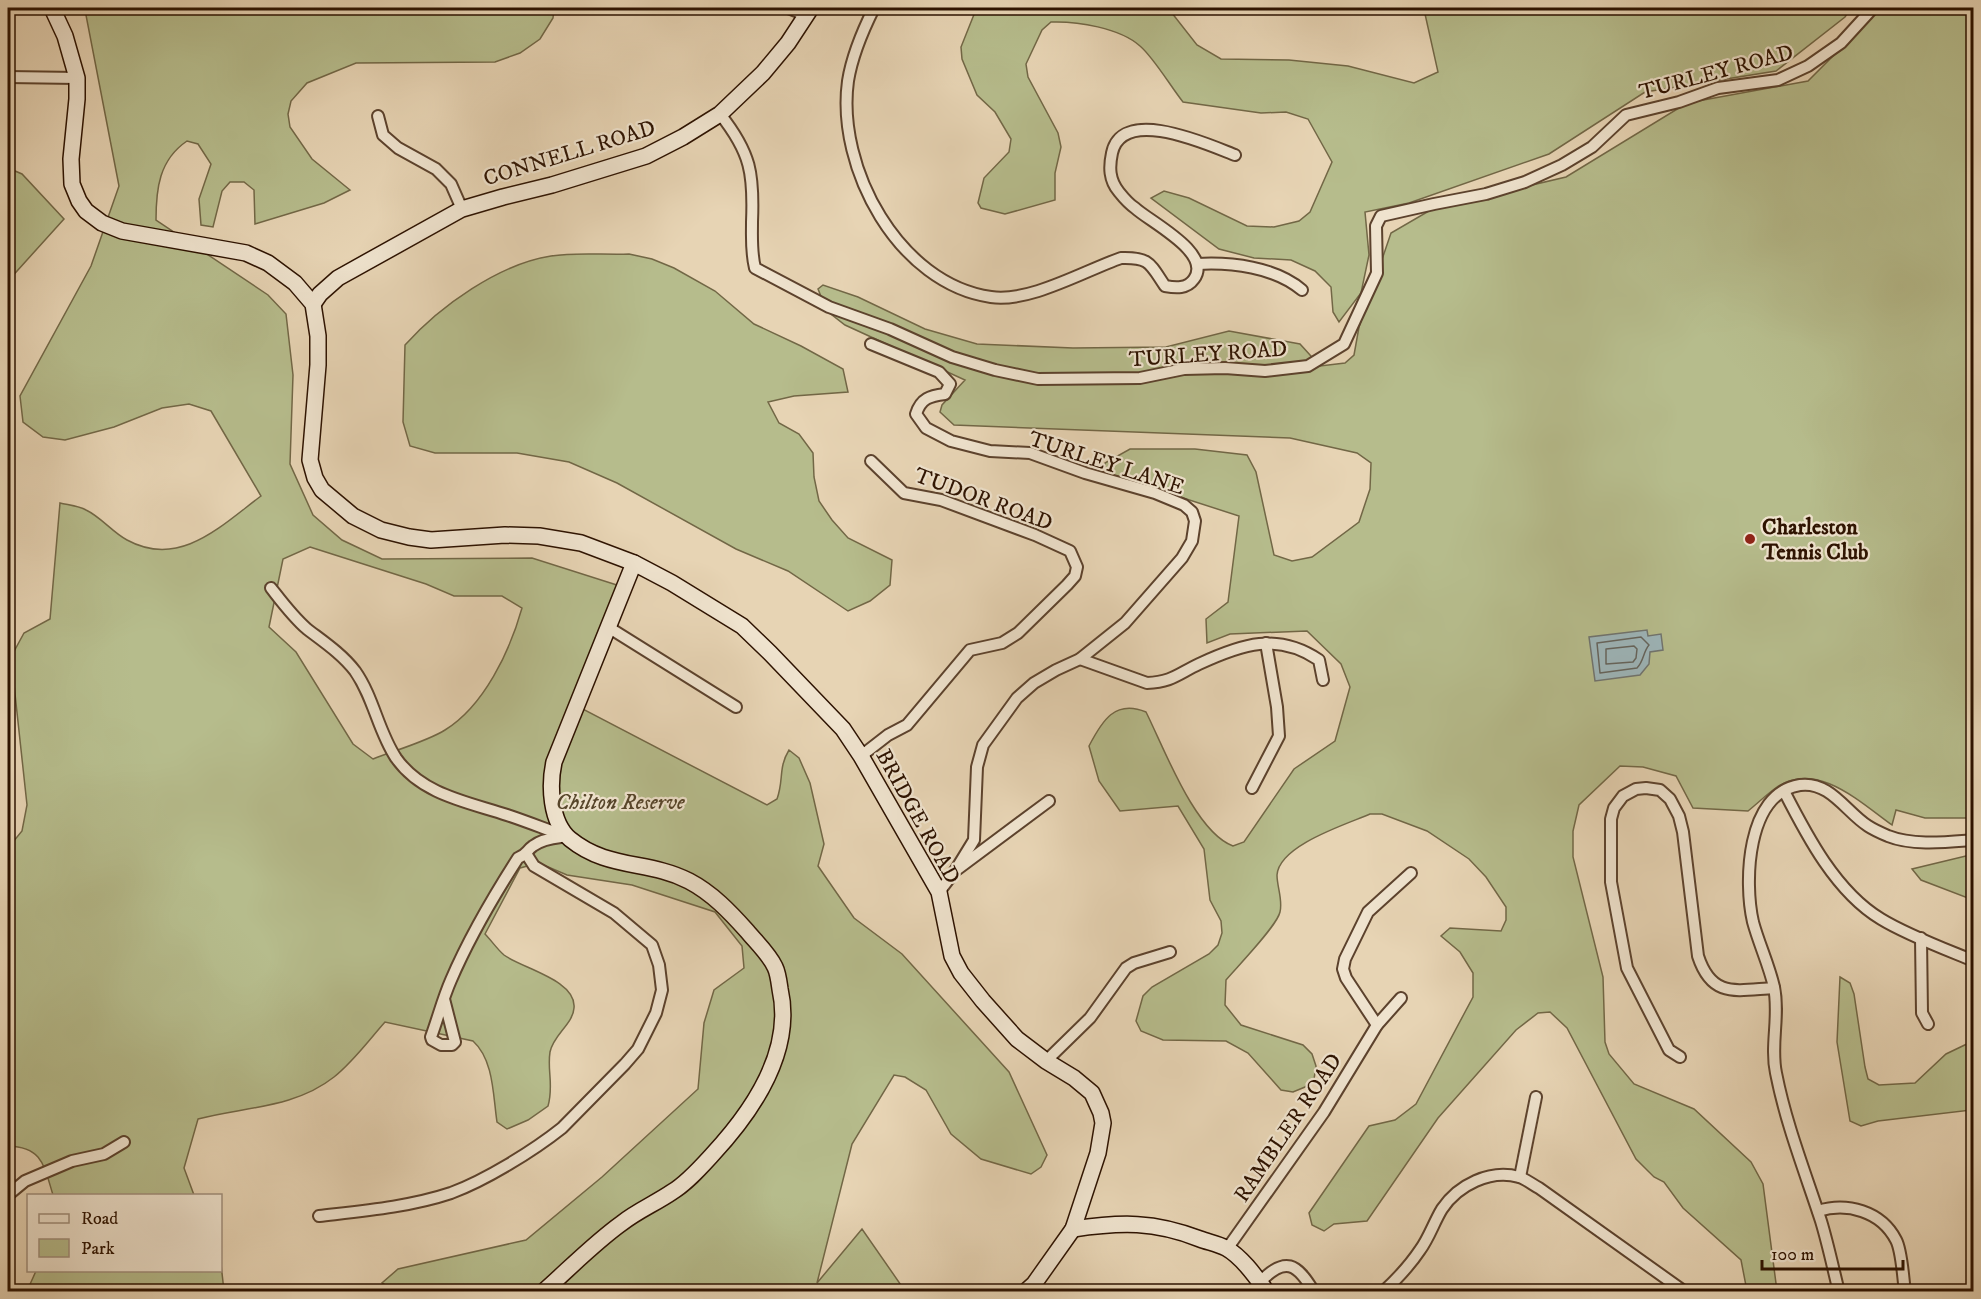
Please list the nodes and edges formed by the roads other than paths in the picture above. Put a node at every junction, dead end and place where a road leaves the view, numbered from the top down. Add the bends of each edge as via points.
1 (52, 8) edge
2 (788, 8) edge
3 (874, 8) edge
4 (1873, 8) edge
5 (808, 11) edge
6 (8, 77) edge
7 (76, 78) junction
8 (720, 114) junction
9 (378, 116) dead end
10 (1235, 155) dead end
11 (462, 209) junction
12 (1197, 264) junction
13 (1302, 290) dead end
14 (313, 304) junction
15 (871, 344) dead end
16 (871, 461) dead end
17 (634, 563) junction
18 (270, 588) dead end
19 (608, 627) junction
20 (1266, 643) junction
21 (1080, 659) junction
22 (1323, 680) dead end
23 (736, 707) dead end
24 (861, 756) junction
25 (1252, 788) dead end
26 (1784, 791) junction
27 (1049, 801) dead end
28 (568, 837) junction
29 (1974, 840) edge
30 (527, 855) junction
31 (955, 871) junction
32 (1411, 873) dead end
33 (939, 892) junction
34 (1921, 938) junction
35 (1170, 952) dead end
36 (1974, 961) edge
37 (1774, 988) junction
38 (1401, 998) dead end
39 (444, 999) dead end
40 (1928, 1024) dead end
41 (1377, 1025) junction
42 (1680, 1057) dead end
43 (1046, 1062) junction
44 (1536, 1097) dead end
45 (124, 1142) dead end
46 (1520, 1177) junction
47 (8, 1196) edge
48 (1818, 1211) junction
49 (319, 1216) dead end
50 (1073, 1229) junction
51 (1227, 1249) junction
52 (1263, 1287) edge
53 (543, 1292) edge
54 (1024, 1292) edge
55 (1314, 1292) edge
56 (1383, 1292) edge
57 (1685, 1292) edge
58 (1839, 1292) edge
59 (1905, 1292) edge

1 - 7 main road via 65,36
2 - 5 street
3 - 12 street via 848,80 850,141 859,173 885,224 923,266 974,293 1020,297 1121,258 1139,257 1154,268 1165,286 1190,285 1197,276
4 - 8 street, TURLEY ROAD via 1840,43 1808,66 1778,80 1718,88 1626,115 1592,147 1525,182 1486,195 1381,216 1376,226 1377,273 1344,345 1308,366 1265,371 1184,369 1140,378 1038,379 952,357 829,307 755,268 750,168 743,147
5 - 8 main road, CONNELL ROAD via 763,73
6 - 7 street
7 - 14 main road via 72,184 86,211 122,231 246,253 277,269
8 - 11 main road, CONNELL ROAD via 646,156
9 - 11 street via 383,135 436,169 451,184
10 - 12 street via 1157,130 1126,135 1114,145 1109,166 1119,192 1172,235
11 - 14 main road, CONNELL ROAD via 338,278
12 - 13 street via 1263,270 1289,279
14 - 17 main road, BRIDGE ROAD via 318,365 310,460 322,490 353,516 381,530 431,540 505,535 560,538
15 - 21 street, TURLEY LANE via 939,372 950,384 945,394 920,404 916,414 926,428 951,441 990,451 1029,453 1169,498 1192,512 1192,541 1182,558 1125,624
16 - 24 street, TUDOR ROAD via 904,493 941,500 1035,535 1070,551 1077,567 1068,585 1018,633 1002,643 969,650 907,725
17 - 19 main road
17 - 24 main road, BRIDGE ROAD via 742,626 843,729
18 - 28 street via 299,621 354,670 387,741 408,772 456,800
19 - 23 street
19 - 28 main road via 551,774 555,811
20 - 21 street via 1220,655 1159,683 1147,683
20 - 22 street via 1276,642 1307,652 1319,660
20 - 25 street via 1279,736
21 - 31 street, TURLEY LANE via 1056,669 1017,698 983,745 977,767 974,840
24 - 33 main road, BRIDGE ROAD
26 - 29 street via 1813,786 1833,795 1867,825 1890,837 1931,843
26 - 34 street via 1811,842 1851,895 1880,919
26 - 37 street via 1773,798 1761,816 1750,858 1748,889 1753,922
27 - 31 street
28 - 30 street via 550,838 531,846
28 - 53 main road via 592,854 669,873 706,892 732,913 775,967 783,1004 780,1041 765,1084 712,1155 675,1191 622,1222
30 - 39 street via 518,858 473,934
30 - 49 street via 534,866 614,913 651,945 659,965 662,990 656,1014 638,1049 562,1128 488,1175 450,1193
31 - 33 street
32 - 41 street via 1368,912 1345,959 1346,978
33 - 43 main road, BRIDGE ROAD via 952,956 961,973 1017,1039
34 - 36 street
34 - 40 street via 1922,1013
35 - 43 street via 1126,968 1090,1018
37 - 42 street via 1729,991 1717,987 1698,956 1683,832 1670,799 1660,790 1646,788 1623,796 1611,819 1611,882 1627,968 1669,1050
37 - 48 street via 1775,1071
38 - 41 street, RAMBLER ROAD
41 - 51 street, RAMBLER ROAD via 1324,1112
43 - 50 main road, BRIDGE ROAD via 1092,1093 1103,1123 1098,1153
44 - 46 street
45 - 47 street via 104,1154 72,1161 25,1181
46 - 56 street via 1476,1180 1458,1191 1442,1209 1421,1249
46 - 57 street
48 - 58 street
48 - 59 street via 1849,1208 1865,1212 1884,1224 1897,1241
50 - 51 main road via 1101,1225 1159,1226
50 - 54 main road, BRIDGE ROAD
51 - 52 main road
52 - 55 street via 1270,1272 1282,1266 1293,1267 1304,1275

